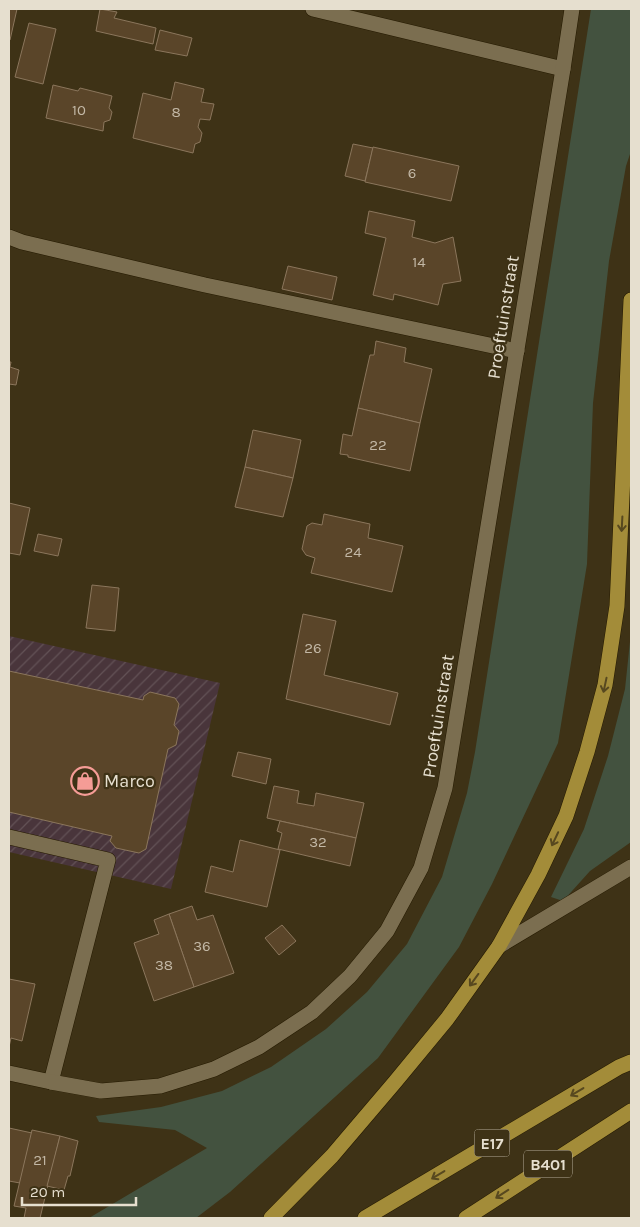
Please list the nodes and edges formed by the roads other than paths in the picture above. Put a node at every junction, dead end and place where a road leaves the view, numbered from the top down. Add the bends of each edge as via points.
1 (313, 9) edge
2 (572, 9) edge
3 (563, 69) junction
4 (9, 237) edge
5 (631, 300) edge
6 (517, 352) junction
7 (9, 837) edge
8 (631, 867) edge
9 (499, 946) junction
10 (631, 1062) edge
11 (9, 1072) edge
12 (51, 1082) junction
13 (631, 1110) edge
14 (271, 1218) edge
15 (365, 1218) edge
16 (466, 1218) edge

1 - 3 street
2 - 3 street, Proeftuinstraat
3 - 6 street, Proeftuinstraat
4 - 6 street via 205,285
5 -> 9 highway via 617,606 605,685 566,816
6 - 12 street, Proeftuinstraat via 445,788 421,868 387,932 350,976 312,1012 260,1047 214,1069 160,1086 101,1091
7 - 12 street via 108,860
8 - 9 street
9 -> 14 highway via 447,1019 395,1082 332,1156
10 -> 15 highway, E17
11 - 12 street, Proeftuinstraat
13 -> 16 highway, B401

